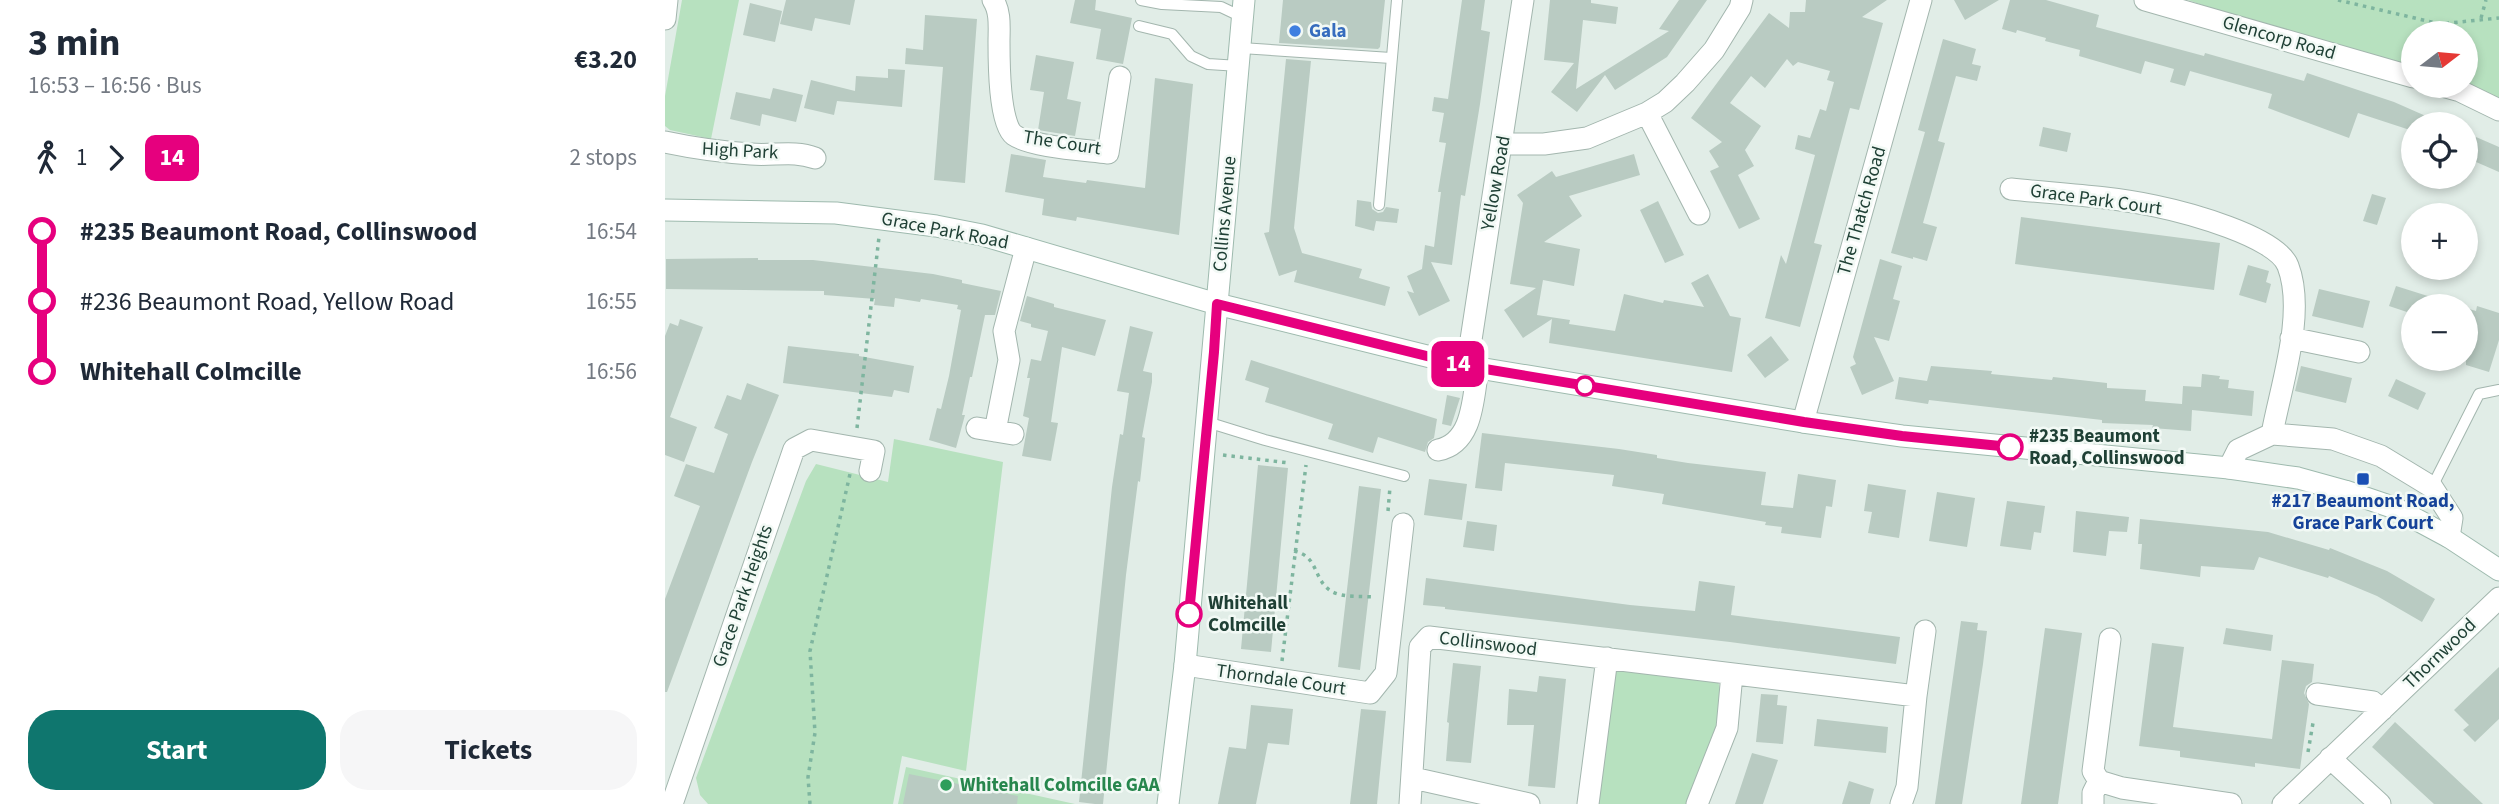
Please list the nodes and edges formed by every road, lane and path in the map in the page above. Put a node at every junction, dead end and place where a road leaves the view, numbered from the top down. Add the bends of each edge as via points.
1 (667, 0) edge
2 (993, 0) edge
3 (1141, 0) edge
4 (1397, 0) edge
5 (1523, 0) edge
6 (1742, 0) edge
7 (1921, 0) edge
8 (2145, 0) edge
9 (2338, 0) edge
10 (2486, 0) edge
11 (1243, 9) edge
12 (2479, 18) junction
13 (2499, 18) edge
14 (665, 19) edge
15 (2478, 23) edge
16 (1139, 26) dead end
17 (1240, 57) junction
18 (1391, 58) junction
19 (2401, 74) edge
20 (1120, 77) dead end
21 (2474, 98) edge
22 (2499, 110) edge
23 (1647, 113) junction
24 (665, 142) edge
25 (1503, 144) junction
26 (815, 158) dead end
27 (2011, 189) dead end
28 (1379, 205) dead end
29 (665, 210) edge
30 (1699, 214) dead end
31 (881, 218) junction
32 (1026, 248) junction
33 (1217, 304) junction
34 (2291, 338) junction
35 (2359, 352) dead end
36 (1473, 367) junction
37 (2499, 390) edge
38 (1207, 422) junction
39 (1804, 422) junction
40 (995, 431) dead end
41 (2272, 434) junction
42 (855, 447) junction
43 (1438, 450) dead end
44 (1204, 454) junction
45 (1291, 464) dead end
46 (1317, 468) dead end
47 (2229, 468) junction
48 (870, 471) dead end
49 (1404, 476) dead end
50 (1390, 485) dead end
51 (2432, 487) junction
52 (1395, 523) joint
53 (2449, 537) junction
54 (1294, 551) junction
55 (2499, 570) edge
56 (1377, 597) dead end
57 (2499, 598) edge
58 (1925, 631) dead end
59 (2110, 639) dead end
60 (1607, 658) junction
61 (1185, 665) junction
62 (1282, 665) dead end
63 (1733, 674) junction
64 (2317, 694) dead end
65 (1916, 696) junction
66 (2382, 710) junction
67 (2313, 723) dead end
68 (2321, 759) junction
69 (1413, 778) junction
70 (2099, 781) junction
71 (672, 804) edge
72 (810, 804) edge
73 (1168, 804) edge
74 (1410, 804) edge
75 (1529, 804) edge
76 (1588, 804) edge
77 (1697, 804) edge
78 (1901, 804) edge
79 (2093, 804) edge
80 (2231, 804) edge
81 (2283, 804) edge
82 (2380, 804) edge

1 - 14 street
2 - 20 street, The Court via 999,16 1006,122 1012,134 1029,142 1108,153
3 - 11 lane
4 - 18 lane
5 - 25 street, Yellow Road
6 - 23 street via 1714,50 1665,102
7 - 39 street, The Thatch Road
8 - 19 street, Glencorp Road
9 - 12 path via 2440,24
10 - 12 path
11 - 17 street, Collins Avenue
12 - 13 path
12 - 15 path
16 - 17 lane via 1172,34 1191,56 1208,64
17 - 18 lane
17 - 33 street, Collins Avenue
18 - 28 lane
21 - 22 street
23 - 25 street via 1587,138
23 - 30 street
24 - 26 street, High Park
25 - 36 street, Yellow Road
27 - 34 street, Grace Park Court via 2154,206 2223,225 2269,245 2288,264 2294,299
29 - 31 street, Grace Park Road via 824,212
31 - 32 street, Grace Park Road via 982,235
31 - 42 path
32 - 33 street, Grace Park Road
32 - 40 street via 1004,331 1009,360
33 - 36 street, Grace Park Road
33 - 38 street, Collins Avenue
34 - 35 street
34 - 41 street, Grace Park Court
36 - 39 street, Grace Park Road
36 - 43 street, Yellow Road via 1471,412 1463,435
37 - 51 lane via 2479,394
38 - 44 street, Collins Avenue
38 - 49 lane
39 - 47 street, Grace Park Road
41 - 47 street via 2238,450
41 - 51 street via 2333,439 2381,456
42 - 48 street via 874,451
42 - 71 street, Grace Park Heights via 811,440 794,449
42 - 72 path via 810,651 815,733 808,777
44 - 45 path
44 - 61 street, Collins Avenue
46 - 54 path via 1305,465
47 - 53 street, Grace Park Road via 2298,478 2345,491 2395,508
50 - 52 path
51 - 53 street via 2452,518
52 - 61 street, Thorndale Court via 1386,673 1370,693
53 - 55 street, Grace Park Road
54 - 56 path via 1303,553 1331,591
54 - 62 path
57 - 66 street, Thornwood
58 - 65 street
59 - 70 street via 2093,771
60 - 63 street, Collinswood
60 - 69 street, Collinswood via 1429,636 1420,647
60 - 76 street
61 - 73 street, Collins Avenue
63 - 65 street, Collinswood
63 - 77 street via 1727,728
64 - 66 street via 2373,702
65 - 78 street via 1907,787
66 - 68 street, Thornwood
67 - 68 path via 2308,755
68 - 81 street, Thornwood
68 - 82 street
69 - 74 street, Collinswood
69 - 75 street
70 - 79 street
70 - 80 street

